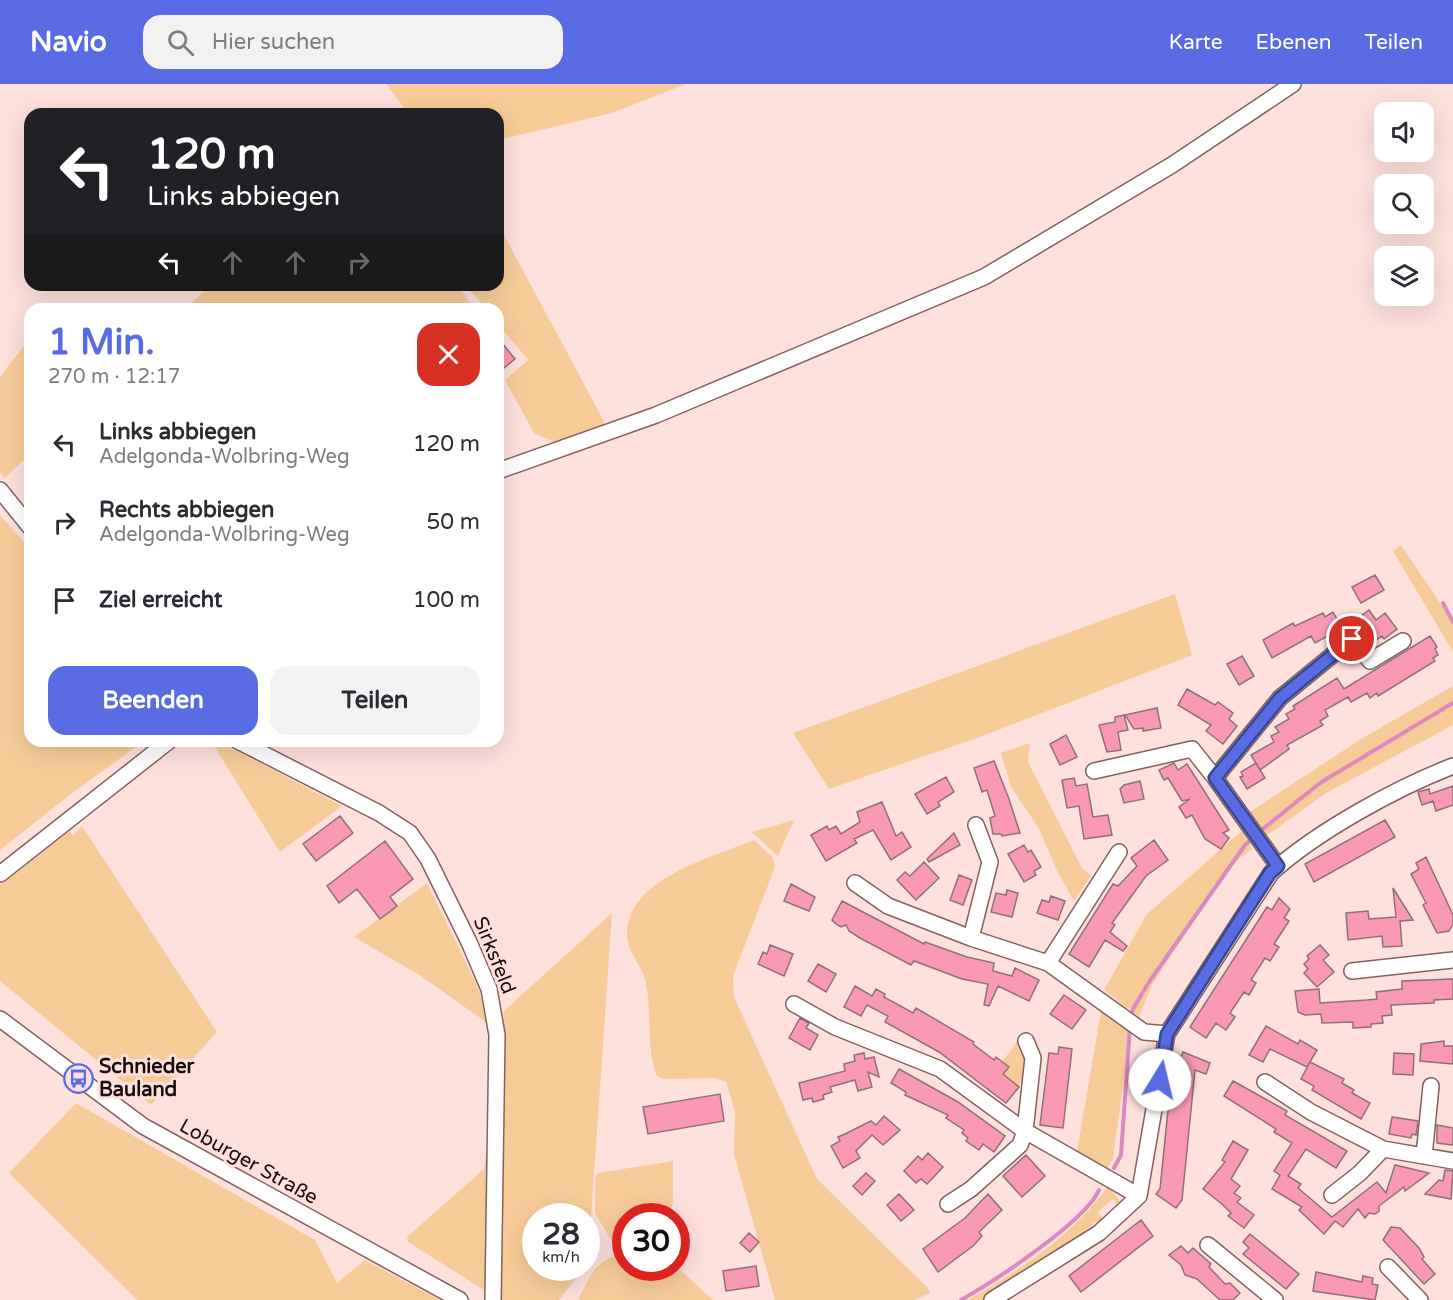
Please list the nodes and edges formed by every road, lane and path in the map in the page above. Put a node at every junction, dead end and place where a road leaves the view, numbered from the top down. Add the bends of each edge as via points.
1 (1293, 84) edge
2 (504, 469) edge
3 (0, 490) edge
4 (24, 520) edge
5 (1403, 641) dead end
6 (161, 747) edge
7 (250, 747) edge
8 (1453, 765) edge
9 (1094, 771) dead end
10 (1215, 778) junction
11 (976, 825) dead end
12 (1119, 852) dead end
13 (1278, 866) junction
14 (0, 874) edge
15 (855, 884) dead end
16 (971, 938) junction
17 (1453, 960) edge
18 (1048, 963) junction
19 (1352, 971) dead end
20 (795, 1004) dead end
21 (0, 1018) edge
22 (1167, 1034) junction
23 (1026, 1041) dead end
24 (1265, 1082) dead end
25 (1431, 1086) dead end
26 (1024, 1131) junction
27 (1383, 1149) junction
28 (1424, 1156) junction
29 (1453, 1161) edge
30 (1332, 1195) dead end
31 (1139, 1196) junction
32 (948, 1204) dead end
33 (1208, 1245) dead end
34 (1388, 1267) dead end
35 (460, 1300) edge
36 (493, 1300) edge
37 (992, 1300) edge
38 (1275, 1300) edge
39 (1420, 1300) edge

1 - 2 street via 1172,165 984,277 656,415
3 - 4 street
5 - 10 street via 1370,661 1352,639 1280,698
6 - 14 street
7 - 36 street, Sirksfeld via 410,833 428,858 469,942 489,989 497,1035
8 - 13 street via 1415,780 1293,853
9 - 10 street via 1192,748
10 - 13 street
11 - 16 street via 990,862
12 - 18 street
13 - 22 street
15 - 16 street via 888,906
16 - 18 street
17 - 19 street
18 - 22 street via 1144,1032
20 - 26 street via 835,1027 940,1070
21 - 35 street, Loburger Straße via 143,1126
22 - 31 street
23 - 26 street via 1033,1058
24 - 27 street via 1311,1112
25 - 28 street
26 - 31 street
26 - 32 street via 1020,1144 971,1189
27 - 28 street
27 - 30 street
28 - 29 street
31 - 37 street via 1100,1233
33 - 38 street
34 - 39 street

